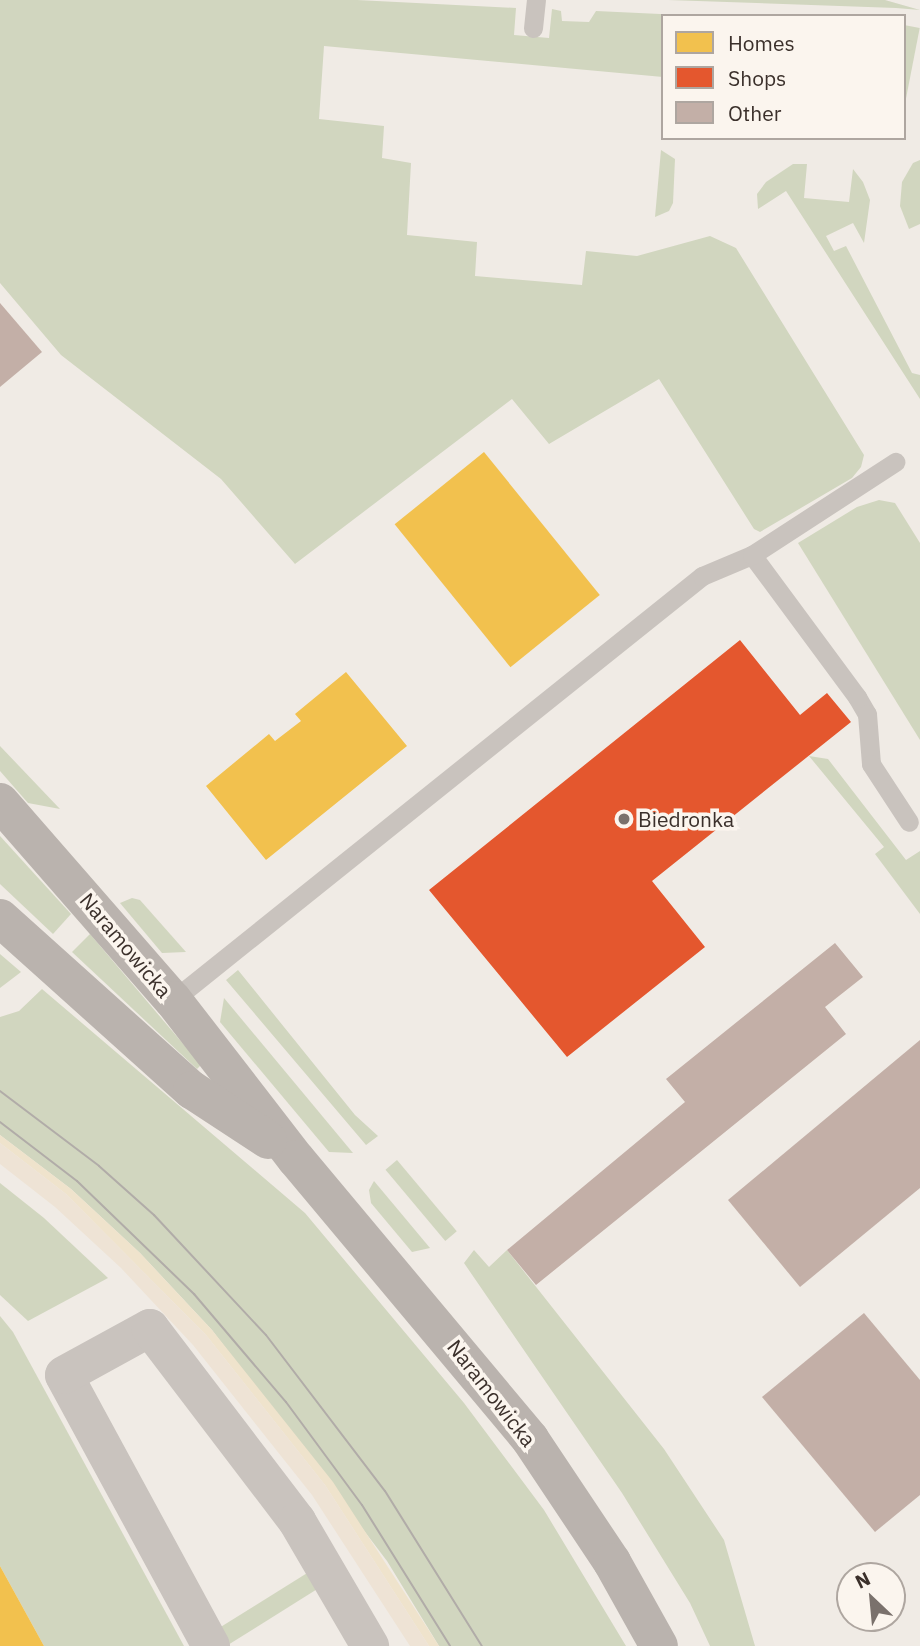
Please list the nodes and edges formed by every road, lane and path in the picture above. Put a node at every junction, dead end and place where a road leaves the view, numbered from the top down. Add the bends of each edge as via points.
1 (536, 0) edge
2 (533, 28) dead end
3 (895, 462) dead end
4 (752, 555) junction
5 (0, 802) edge
6 (909, 822) dead end
7 (0, 918) edge
8 (173, 1000) junction
9 (296, 1159) junction
10 (211, 1646) edge
11 (370, 1646) edge
12 (659, 1646) edge

1 - 2 lane
3 - 4 lane
4 - 6 lane via 867,714 871,764
4 - 8 lane via 702,576
5 - 8 street, Naramowicka
7 - 9 street, Naramowicka via 192,1090
8 - 9 street, Naramowicka
9 - 12 street, Naramowicka via 530,1439 612,1562
10 - 11 street via 64,1375 150,1328 297,1521

